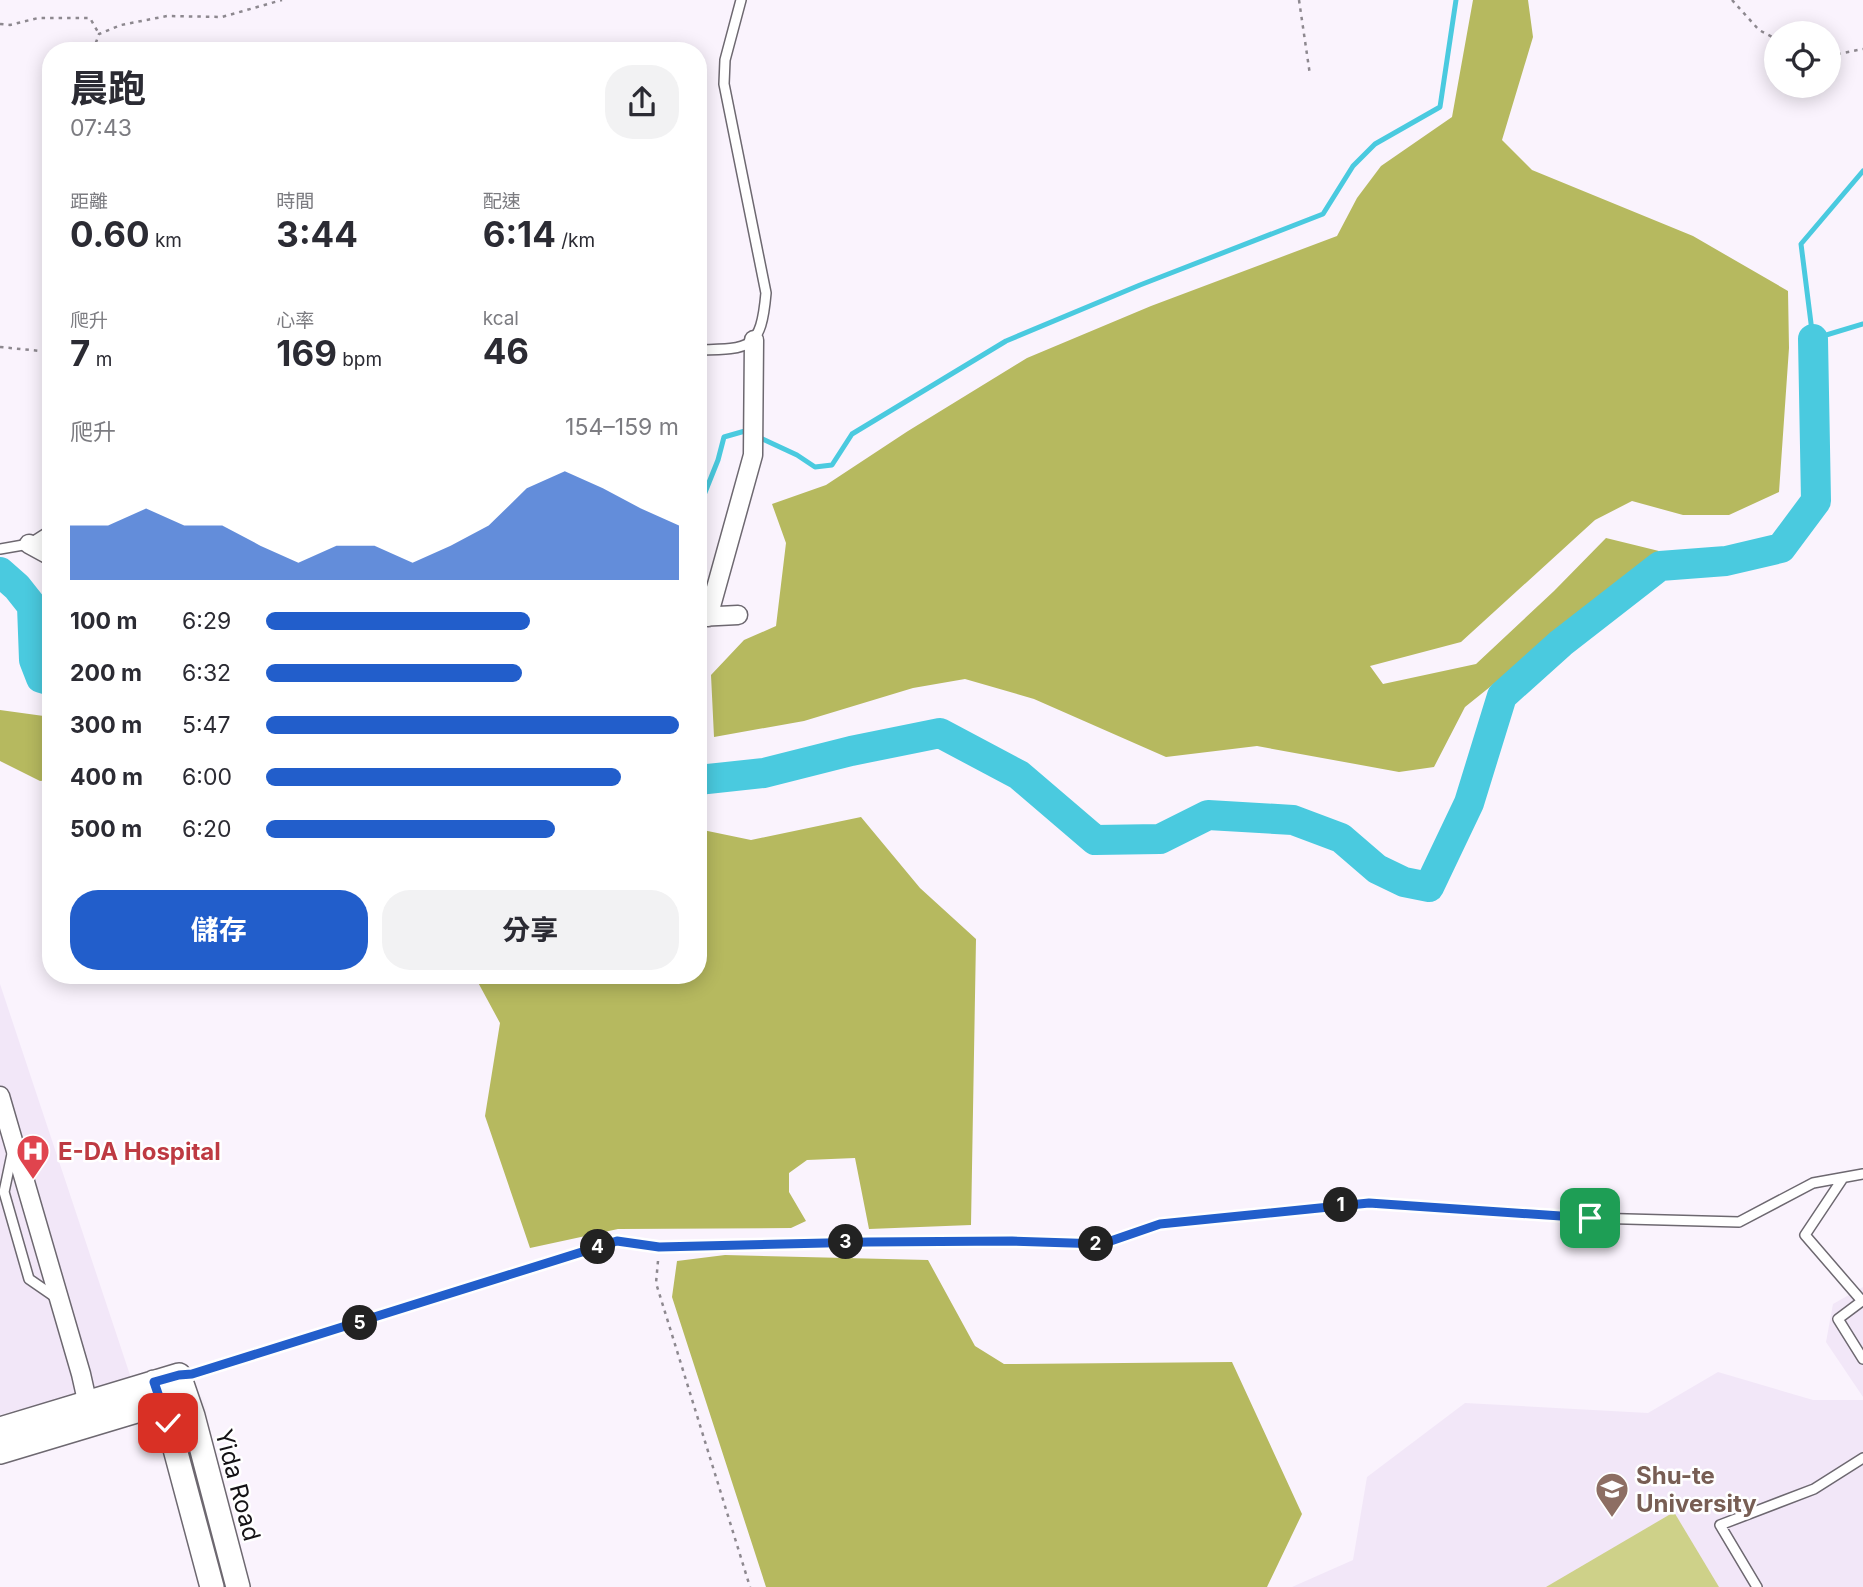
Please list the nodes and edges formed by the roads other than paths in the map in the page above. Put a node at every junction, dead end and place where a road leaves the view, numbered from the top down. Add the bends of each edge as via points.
1 (741, 0) edge
2 (754, 340) junction
3 (707, 349) edge
4 (42, 536) edge
5 (29, 544) junction
6 (0, 549) edge
7 (42, 551) edge
8 (707, 604) edge
9 (738, 615) dead end
10 (707, 617) edge
11 (0, 1096) edge
12 (1863, 1174) edge
13 (1843, 1178) junction
14 (1862, 1301) edge
15 (1863, 1359) edge
16 (183, 1386) junction
17 (158, 1393) junction
18 (90, 1414) junction
19 (0, 1429) edge
20 (0, 1452) edge
21 (1863, 1458) edge
22 (212, 1587) edge
23 (238, 1587) edge
24 (1757, 1587) edge

1 - 2 lane via 725,60 724,84 766,293 763,323
2 - 3 lane via 741,347
2 - 8 street via 753,456
4 - 5 lane
5 - 6 lane
5 - 7 street
9 - 10 street
11 - 18 street
12 - 13 lane
13 - 14 lane via 1805,1234
13 - 16 lane via 1812,1183 1739,1222 1590,1218 1369,1203 1160,1224 1102,1244 1012,1241 659,1247 617,1241 205,1370
14 - 15 lane via 1838,1319
16 - 17 street
16 - 23 street, Yida Road
17 - 18 street
17 - 22 street
18 - 19 street
18 - 20 street
21 - 24 lane via 1814,1489 1720,1525

